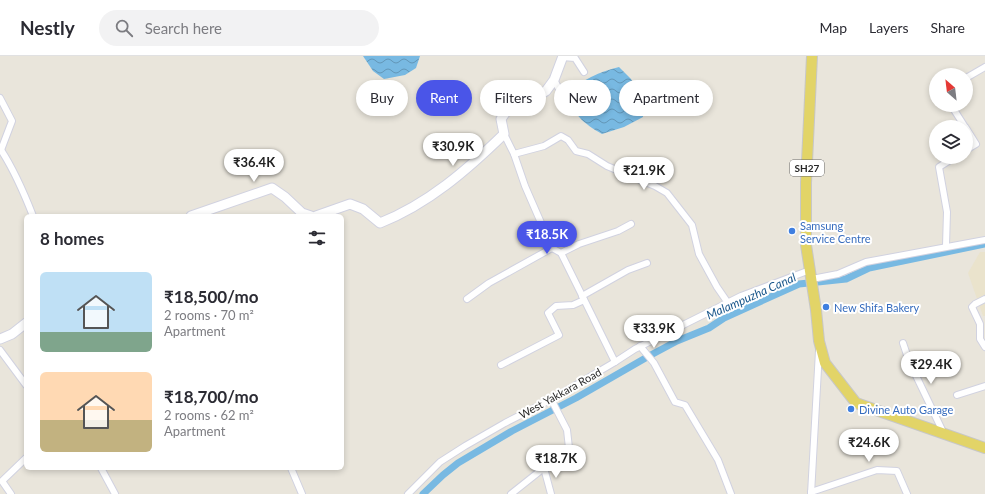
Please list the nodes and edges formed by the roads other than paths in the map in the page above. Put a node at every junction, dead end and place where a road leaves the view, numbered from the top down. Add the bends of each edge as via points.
1 (812, 56) edge
2 (562, 57) edge
3 (985, 67) edge
4 (584, 72) dead end
5 (973, 74) edge
6 (554, 80) joint
7 (0, 98) edge
8 (504, 134) junction
9 (1, 150) edge
10 (514, 154) junction
11 (944, 164) edge
12 (32, 214) edge
13 (197, 214) edge
14 (305, 214) edge
15 (322, 214) edge
16 (631, 224) dead end
17 (985, 240) edge
18 (946, 246) junction
19 (552, 248) junction
20 (561, 253) junction
21 (647, 263) dead end
22 (812, 278) junction
23 (583, 298) junction
24 (467, 299) dead end
25 (985, 299) edge
26 (728, 303) junction
27 (24, 325) edge
28 (0, 339) edge
29 (819, 341) junction
30 (902, 343) dead end
31 (640, 346) junction
32 (985, 347) edge
33 (0, 350) edge
34 (615, 362) junction
35 (501, 365) dead end
36 (24, 382) edge
37 (985, 386) edge
38 (957, 395) dead end
39 (551, 399) junction
40 (944, 434) junction
41 (985, 448) edge
42 (24, 460) edge
43 (544, 468) junction
44 (102, 470) edge
45 (292, 470) edge
46 (811, 493) edge
47 (11, 494) edge
48 (115, 494) edge
49 (302, 494) edge
50 (408, 494) edge
51 (511, 494) edge
52 (551, 494) edge
53 (731, 494) edge
54 (907, 494) edge

1 - 22 main road, SH27 via 806,183 806,245
2 - 4 street via 575,58
2 - 6 street
3 - 5 street
6 - 8 street via 546,91 506,112 501,120
7 - 9 street via 12,121
8 - 10 street
8 - 15 street via 465,172 397,217 380,224 363,209 350,204
9 - 12 street
10 - 19 street
10 - 26 street via 544,146 561,136 568,140 576,151 588,154 667,193 692,225 699,254
11 - 18 street via 939,167 947,212
13 - 14 street via 272,188
16 - 20 street
17 - 18 street, West Yakkara Road
18 - 22 street, West Yakkara Road via 866,262 838,274
19 - 20 street
19 - 24 street via 489,283
20 - 23 street
21 - 23 street via 628,270
22 - 26 street, West Yakkara Road via 787,278
22 - 29 main road, SH27
23 - 34 street
23 - 35 street via 573,305 556,306 548,313 559,335
25 - 32 street via 972,308 980,324 980,340
26 - 31 street, West Yakkara Road
27 - 28 street
29 - 40 main road, SH27 via 825,363 856,403
29 - 46 street
30 - 40 street
31 - 34 street, West Yakkara Road
31 - 53 street via 654,363 675,402 685,405 718,460
33 - 36 street
34 - 39 street, West Yakkara Road
37 - 38 street
39 - 43 street via 567,430 569,448
39 - 50 street, West Yakkara Road via 440,462
40 - 41 main road, SH27
42 - 47 street via 2,481
43 - 51 street
43 - 52 street
44 - 48 street
45 - 49 street
46 - 54 street via 877,470 897,471

